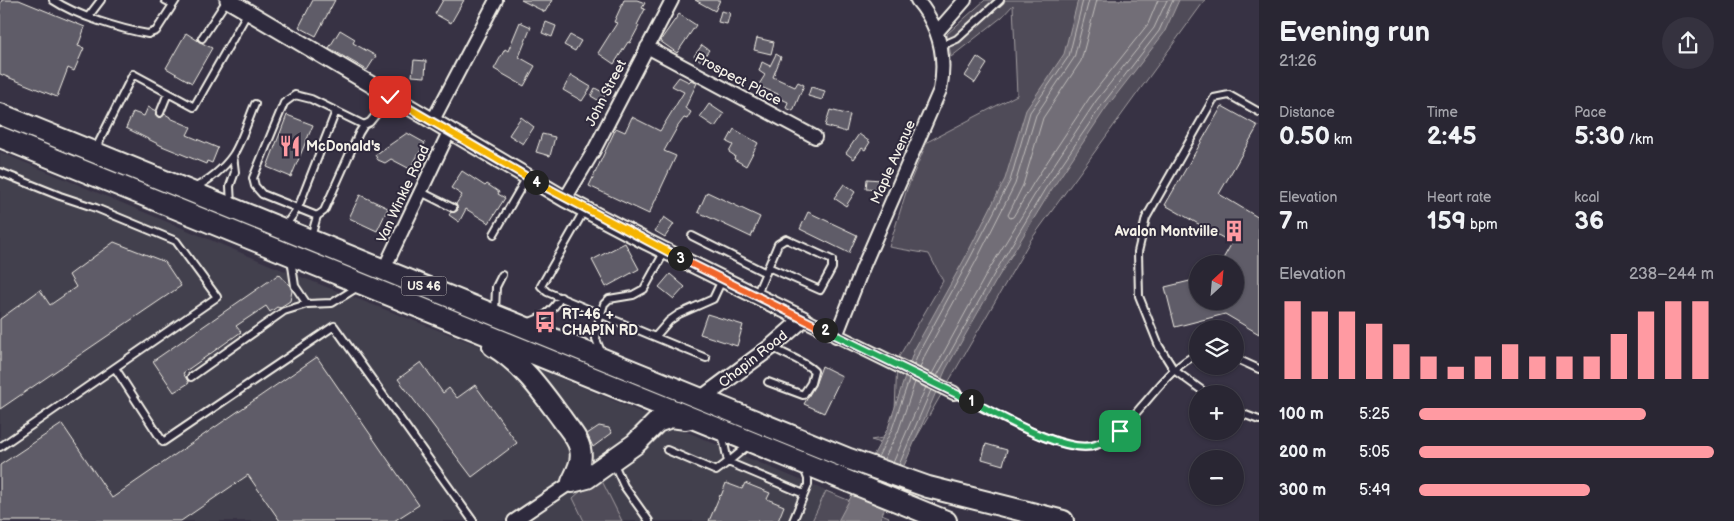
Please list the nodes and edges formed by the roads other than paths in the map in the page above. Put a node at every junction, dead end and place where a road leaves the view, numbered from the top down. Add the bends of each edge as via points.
1 (53, 0) edge
2 (101, 0) edge
3 (165, 0) edge
4 (227, 0) edge
5 (496, 0) edge
6 (672, 0) edge
7 (917, 0) edge
8 (966, 0) edge
9 (1000, 0) edge
10 (174, 2) edge
11 (248, 12) junction
12 (88, 16) junction
13 (937, 32) junction
14 (202, 38) dead end
15 (941, 46) junction
16 (647, 47) junction
17 (168, 93) junction
18 (390, 97) junction
19 (255, 104) dead end
20 (336, 111) junction
21 (1259, 112) edge
22 (160, 113) dead end
23 (0, 114) edge
24 (432, 122) junction
25 (364, 125) junction
26 (449, 132) junction
27 (0, 137) edge
28 (815, 137) dead end
29 (94, 152) junction
30 (233, 154) junction
31 (0, 172) edge
32 (527, 177) junction
33 (188, 190) junction
34 (421, 192) junction
35 (565, 199) junction
36 (231, 208) junction
37 (298, 208) junction
38 (453, 208) dead end
39 (585, 209) junction
40 (317, 216) junction
41 (283, 230) junction
42 (494, 234) dead end
43 (692, 236) dead end
44 (310, 240) junction
45 (665, 251) junction
46 (291, 255) junction
47 (384, 269) junction
48 (767, 270) junction
49 (502, 275) dead end
50 (723, 279) junction
51 (362, 284) junction
52 (756, 296) junction
53 (560, 298) junction
54 (307, 304) junction
55 (495, 315) junction
56 (601, 315) junction
57 (444, 318) junction
58 (804, 319) junction
59 (522, 326) junction
60 (836, 336) junction
61 (656, 337) junction
62 (771, 346) junction
63 (706, 358) dead end
64 (604, 359) junction
65 (1189, 360) edge
66 (1244, 362) edge
67 (115, 368) junction
68 (1259, 369) edge
69 (1174, 370) junction
70 (190, 377) dead end
71 (768, 382) dead end
72 (1195, 385) edge
73 (954, 393) joint
74 (701, 399) junction
75 (1244, 414) edge
76 (1259, 420) edge
77 (699, 422) junction
78 (721, 430) junction
79 (752, 442) junction
80 (0, 447) edge
81 (667, 450) dead end
82 (611, 460) junction
83 (728, 462) junction
84 (802, 462) junction
85 (572, 482) junction
86 (804, 494) junction
87 (473, 521) edge
88 (514, 521) edge
89 (648, 521) edge
90 (793, 521) edge
91 (946, 521) edge
92 (1063, 521) edge

1 - 12 lane
2 - 12 lane
3 - 10 lane
4 - 11 street
4 - 14 lane
5 - 24 street
6 - 16 street, John Street
7 - 13 street, Maple Avenue
8 - 13 street
9 - 15 lane via 957,38
10 - 12 lane via 156,30 148,34
11 - 17 lane via 194,107
11 - 18 street
13 - 15 street, Maple Avenue
15 - 60 street, Maple Avenue via 943,68 937,97
16 - 28 street, Prospect Place
16 - 35 street, John Street
17 - 22 lane
17 - 29 lane via 133,74
18 - 24 street
18 - 25 lane
19 - 30 lane
20 - 25 lane
20 - 37 lane
20 - 37 lane via 311,99 295,96 284,103 253,178 262,194
21 - 69 lane via 1229,95 1214,98 1146,218 1138,252 1139,296 1159,346
23 - 29 highway, US 46
24 - 26 street
25 - 40 lane via 324,211
26 - 32 street
26 - 34 street, Van Winkle Road
27 - 46 highway, US 46
29 - 33 highway, US 46
30 - 33 lane via 222,168 202,184
30 - 36 lane via 235,172 230,186
31 - 67 lane via 176,241 217,297
32 - 35 street
32 - 42 lane
33 - 36 highway, US 46
34 - 38 lane
34 - 47 street, Van Winkle Road
35 - 39 street
36 - 41 highway, US 46
37 - 40 lane
37 - 41 lane
39 - 45 street
39 - 53 lane via 541,286
40 - 44 lane
41 - 44 highway, US 46
43 - 48 lane
44 - 47 highway, US 46
45 - 50 street
45 - 56 lane via 644,289 633,295 609,299
46 - 51 highway, US 46
46 - 54 lane via 295,286
47 - 55 highway, US 46
48 - 48 lane via 778,244 786,239 832,260 832,268 820,290
48 - 52 lane
49 - 55 lane via 494,295
50 - 52 street
50 - 61 lane via 713,299 679,314
51 - 54 lane via 332,303
51 - 57 highway, US 46
52 - 58 street
53 - 56 lane
53 - 59 lane via 554,309
54 - 70 lane via 284,312
55 - 59 highway, US 46
56 - 61 lane
56 - 64 lane via 596,340
57 - 77 highway, US 46
57 - 85 highway via 503,352 535,383 580,447 579,467
58 - 60 street
58 - 62 street, Chapin Road
59 - 64 highway, US 46
60 - 73 street
61 - 63 lane
62 - 71 lane via 814,371 803,395
62 - 74 street, Chapin Road
64 - 74 highway, US 46
65 - 69 lane
66 - 68 lane
67 - 80 lane
67 - 87 lane via 163,442 334,326
69 - 72 lane
69 - 73 lane via 1120,431 1096,446 1071,446 1039,435
74 - 92 highway, US 46 via 928,488
75 - 76 lane
77 - 78 highway, US 46
77 - 82 highway via 664,418
78 - 79 highway, US 46
78 - 83 lane
79 - 83 lane
79 - 84 highway, US 46
81 - 83 lane via 716,471
82 - 85 highway via 587,478
82 - 89 lane
83 - 86 lane
84 - 86 lane via 808,479
84 - 91 highway, US 46 via 904,507
85 - 88 street
86 - 90 lane

